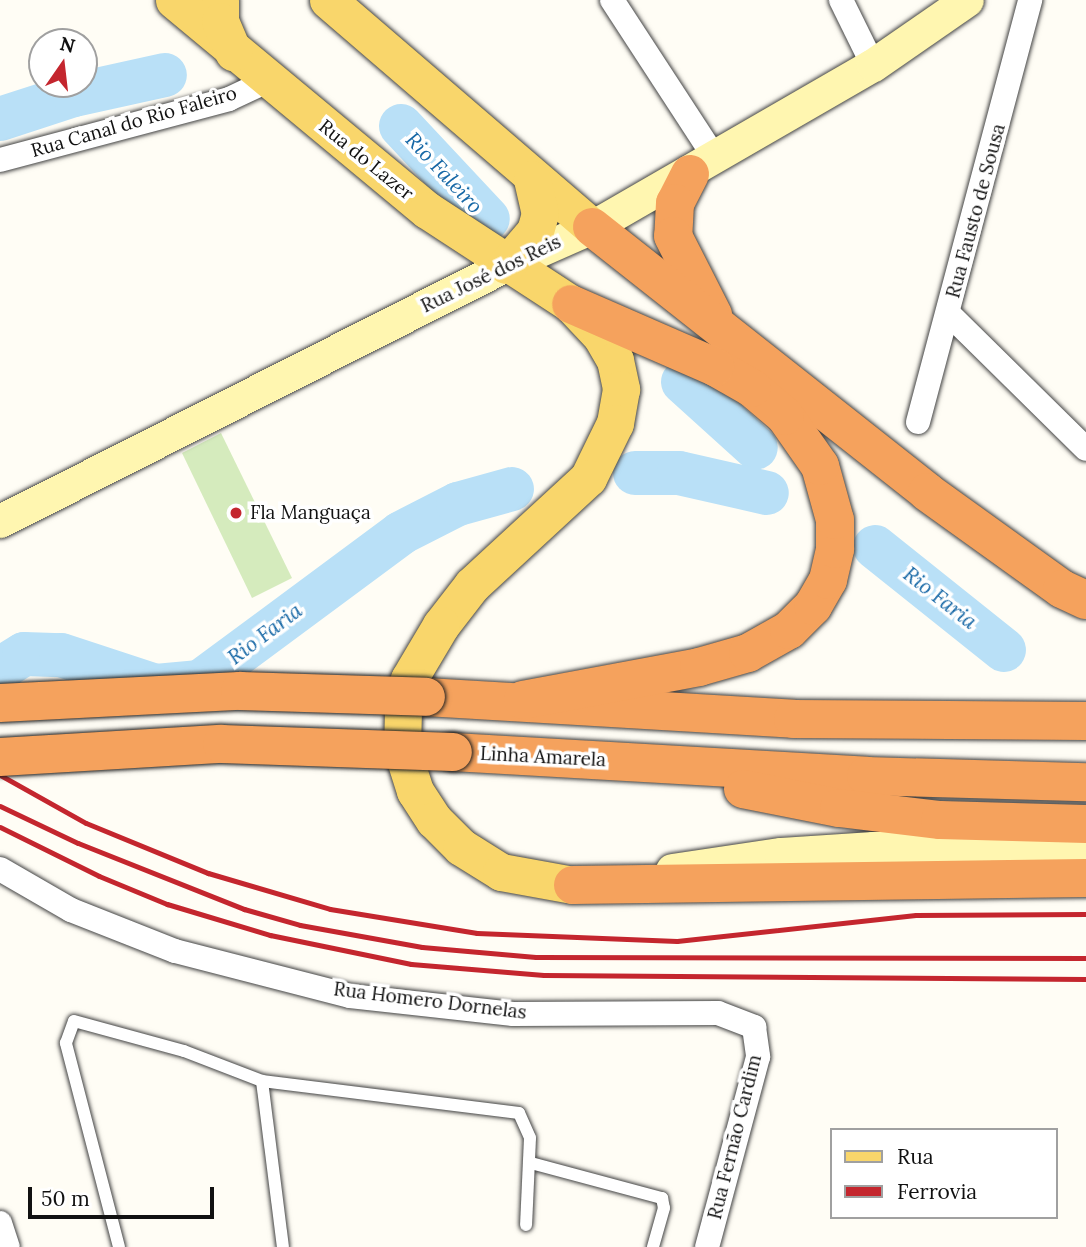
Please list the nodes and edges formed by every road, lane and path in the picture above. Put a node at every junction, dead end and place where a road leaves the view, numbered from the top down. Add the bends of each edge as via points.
1 (174, 0) edge
2 (220, 0) edge
3 (328, 0) edge
4 (612, 0) edge
5 (841, 0) edge
6 (967, 0) edge
7 (1030, 0) edge
8 (233, 52) junction
9 (873, 65) junction
10 (267, 81) junction
11 (0, 160) edge
12 (702, 166) junction
13 (532, 179) junction
14 (592, 227) junction
15 (506, 265) junction
16 (571, 304) junction
17 (949, 314) junction
18 (721, 329) junction
19 (918, 422) dead end
20 (1086, 449) edge
21 (0, 521) edge
22 (1086, 600) edge
23 (523, 700) junction
24 (0, 704) edge
25 (1086, 721) edge
26 (0, 757) edge
27 (601, 760) junction
28 (1086, 782) edge
29 (1086, 824) edge
30 (1086, 847) edge
31 (0, 869) edge
32 (1086, 878) edge
33 (573, 885) junction
34 (754, 1027) joint
35 (262, 1081) junction
36 (531, 1163) junction
37 (0, 1223) edge
38 (526, 1225) dead end
39 (8, 1247) edge
40 (119, 1247) edge
41 (283, 1247) edge
42 (653, 1247) edge
43 (706, 1247) edge

1 - 8 main road, Rua do Lazer
2 - 8 main road via 220,21
3 - 13 main road
4 - 12 street
5 - 9 street
6 - 9 street, Rua José dos Reis
7 - 17 street, Rua Fausto de Sousa
8 - 10 main road, Rua do Lazer
9 - 12 street, Rua José dos Reis
10 - 11 street, Rua Canal do Rio Faleiro via 229,99
10 - 15 main road, Rua do Lazer via 428,210
12 - 14 street, Rua José dos Reis
12 - 18 highway via 675,203 673,236
13 - 14 main road
13 - 15 main road via 540,214 535,231
14 - 15 street, Rua José dos Reis
14 - 18 highway
15 - 16 main road, Rua do Lazer
15 - 21 street, Rua José dos Reis
16 - 23 highway via 715,368 752,388 785,416 820,466 835,520 835,549 828,580 813,606 789,630 748,653 699,667
16 - 33 main road, Rua do Lazer via 601,336 615,360 621,389 615,423 588,478 472,585 441,625 409,679 402,750 415,791 434,820 461,847 501,872
17 - 19 street, Rua Fausto de Sousa
17 - 20 street
18 - 22 highway via 927,492 1062,589
23 - 24 highway, bridge via 240,691
23 - 25 highway via 793,719
26 - 27 highway, Linha Amarela, bridge via 222,744
27 - 28 highway, Linha Amarela via 866,776
27 - 29 highway via 839,808 940,820
30 - 33 street via 873,848 781,854
31 - 34 street, Rua Homero Dornelas via 71,910 175,951 350,996 513,1014 718,1013
32 - 33 highway
34 - 43 street, Rua Fernão Cardim via 758,1057
35 - 36 lane via 519,1113 527,1125
35 - 40 lane via 184,1051 74,1021 66,1043
35 - 41 lane
36 - 38 lane
36 - 42 lane via 662,1198 664,1208
37 - 39 street

